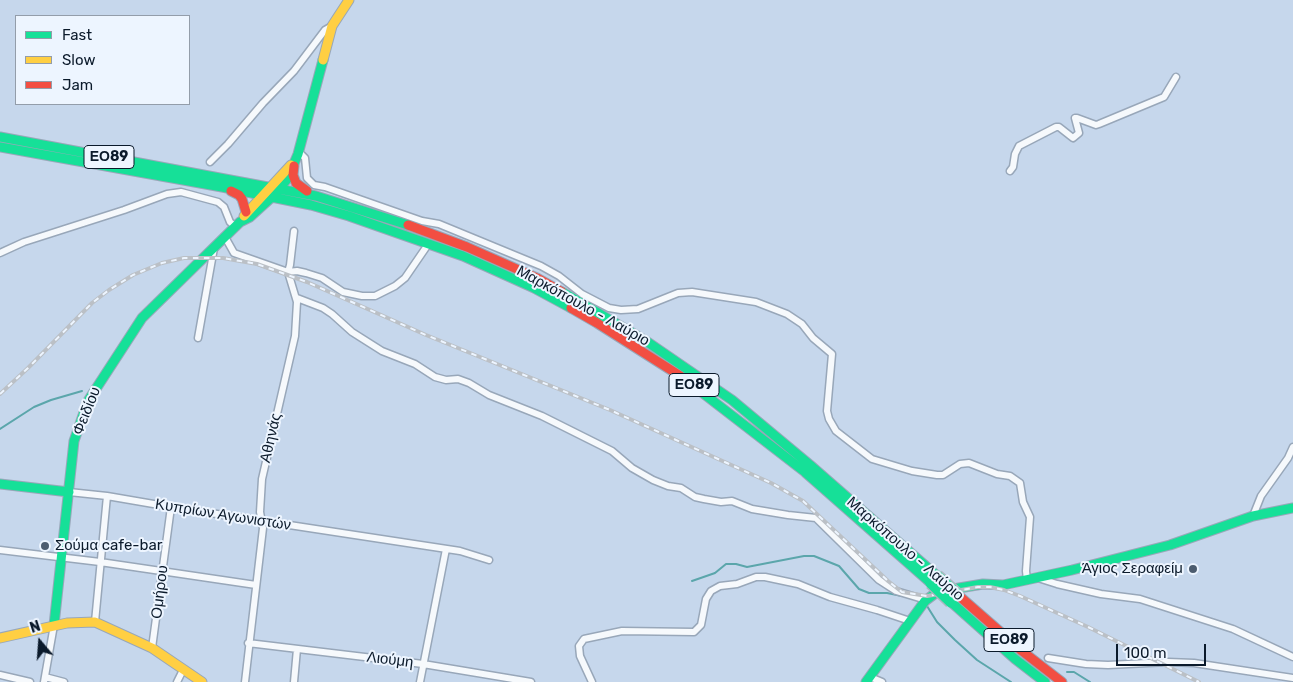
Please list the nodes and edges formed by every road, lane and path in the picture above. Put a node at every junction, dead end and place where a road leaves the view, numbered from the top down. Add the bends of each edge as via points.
1 (349, 0) edge
2 (332, 26) junction
3 (1176, 76) dead end
4 (0, 137) edge
5 (0, 147) edge
6 (298, 154) junction
7 (210, 162) dead end
8 (294, 166) junction
9 (1010, 171) dead end
10 (222, 187) junction
11 (271, 192) junction
12 (316, 196) junction
13 (241, 220) junction
14 (294, 231) dead end
15 (225, 237) junction
16 (430, 243) junction
17 (214, 247) junction
18 (0, 253) edge
19 (288, 272) junction
20 (297, 298) junction
21 (198, 338) dead end
22 (1293, 447) edge
23 (0, 484) edge
24 (69, 492) junction
25 (107, 496) junction
26 (171, 507) junction
27 (1293, 508) edge
28 (1253, 516) junction
29 (263, 521) junction
30 (446, 549) junction
31 (0, 551) edge
32 (60, 557) junction
33 (489, 560) dead end
34 (100, 562) junction
35 (162, 571) junction
36 (1032, 579) junction
37 (934, 580) junction
38 (256, 585) junction
39 (954, 595) junction
40 (930, 598) joint
41 (910, 621) junction
42 (95, 622) junction
43 (54, 625) junction
44 (0, 638) edge
45 (248, 643) junction
46 (152, 648) junction
47 (298, 649) junction
48 (1293, 657) edge
49 (1048, 658) dead end
50 (423, 664) junction
51 (183, 670) junction
52 (0, 675) edge
53 (1293, 678) edge
54 (45, 679) edge
55 (868, 680) edge
56 (30, 682) edge
57 (64, 682) edge
58 (177, 682) edge
59 (202, 682) edge
60 (245, 682) edge
61 (294, 682) edge
62 (420, 682) edge
63 (530, 682) edge
64 (592, 682) edge
65 (882, 682) edge
66 (1045, 682) edge
67 (1062, 682) edge

1 - 2 main road
2 - 6 main road
2 - 7 street via 325,30 294,70
3 - 9 street via 1164,96 1099,124 1075,118 1079,130 1076,136 1070,137 1056,127 1019,146
4 - 11 main road, Μαρκόπουλο - Λαύριο / ΕΟ89
5 - 10 main road, Μαρκόπουλο - Λαύριο / ΕΟ89
6 - 8 main road
6 - 11 main road
6 - 36 street via 305,158 307,178 314,185 439,224 541,266 609,308 638,309 678,293 692,292 756,302 787,314 832,354 827,406 829,419 836,430 872,459 937,475 969,463 1010,476 1020,483 1030,517 1026,571
8 - 11 main road via 288,178
8 - 12 main road via 294,179 298,186
10 - 11 main road, Μαρκόπουλο - Λαύριο / ΕΟ89
10 - 13 main road via 238,195 244,204
11 - 12 main road, Μαρκόπουλο - Λαύριο / ΕΟ89
11 - 13 main road, Φειδίου via 250,217
11 - 16 main road, Μαρκόπουλο - Λαύριο / ΕΟ89
12 - 37 main road, Μαρκόπουλο - Λαύριο / ΕΟ89 via 386,217 467,247 537,278 609,318 732,400 804,459
13 - 15 main road, Φειδίου
13 - 18 street via 230,222 224,207 218,202 181,192 24,242
14 - 19 street
15 - 17 main road, Φειδίου
15 - 19 street via 234,253
16 - 19 street via 405,278 375,296 350,294 322,278 297,271
16 - 37 main road, Μαρκόπουλο - Λαύριο / ΕΟ89 via 498,271 562,303 687,380 805,472
17 - 21 street
17 - 24 main road, Φειδίου via 142,318 99,382 76,434
19 - 20 street, Αθηνάς
20 - 29 street, Αθηνάς via 295,336 262,479 260,512
20 - 40 street via 323,308 382,351 415,364 436,377 469,383 489,395 542,416 612,451 652,480 681,488 695,497 816,518 879,580 896,590
22 - 28 street via 1261,496
23 - 24 main road, Κυπρίων Αγωνιστών
24 - 25 street, Κυπρίων Αγωνιστών
24 - 32 main road, Φειδίου
25 - 26 street, Κυπρίων Αγωνιστών
25 - 34 street
26 - 29 street, Κυπρίων Αγωνιστών
26 - 35 street, Ομήρου
27 - 28 main road
28 - 36 main road via 1170,545
29 - 30 street, Κυπρίων Αγωνιστών
29 - 38 street, Αθηνάς
30 - 33 street, Κυπρίων Αγωνιστών
30 - 50 street
31 - 32 street
32 - 34 street
32 - 43 main road, Φειδίου
34 - 35 street
34 - 42 street
35 - 38 street
35 - 46 street, Ομήρου
36 - 39 main road via 970,585
36 - 48 street via 1101,594 1140,598 1233,629
37 - 39 main road, Μαρκόπουλο - Λαύριο / ΕΟ89, bridge
38 - 45 street, Αθηνάς
39 - 66 main road, Μαρκόπουλο - Λαύριο / ΕΟ89 via 1015,659
39 - 67 main road, Μαρκόπουλο - Λαύριο / ΕΟ89
40 - 41 main road
41 - 55 main road
41 - 64 street via 798,584 756,577 711,591 706,599 701,625 694,632 622,631 584,639 580,656
42 - 43 main road
42 - 46 main road
43 - 44 main road
43 - 54 street, Φειδίου
45 - 47 street, Λιούμη
45 - 60 street, Αθηνάς
46 - 51 main road
47 - 50 street, Λιούμη
47 - 61 street
49 - 53 street via 1108,665 1194,663
50 - 62 street
50 - 63 street, Λιούμη
51 - 58 street
51 - 59 main road
52 - 56 street
54 - 57 street
55 - 65 street

